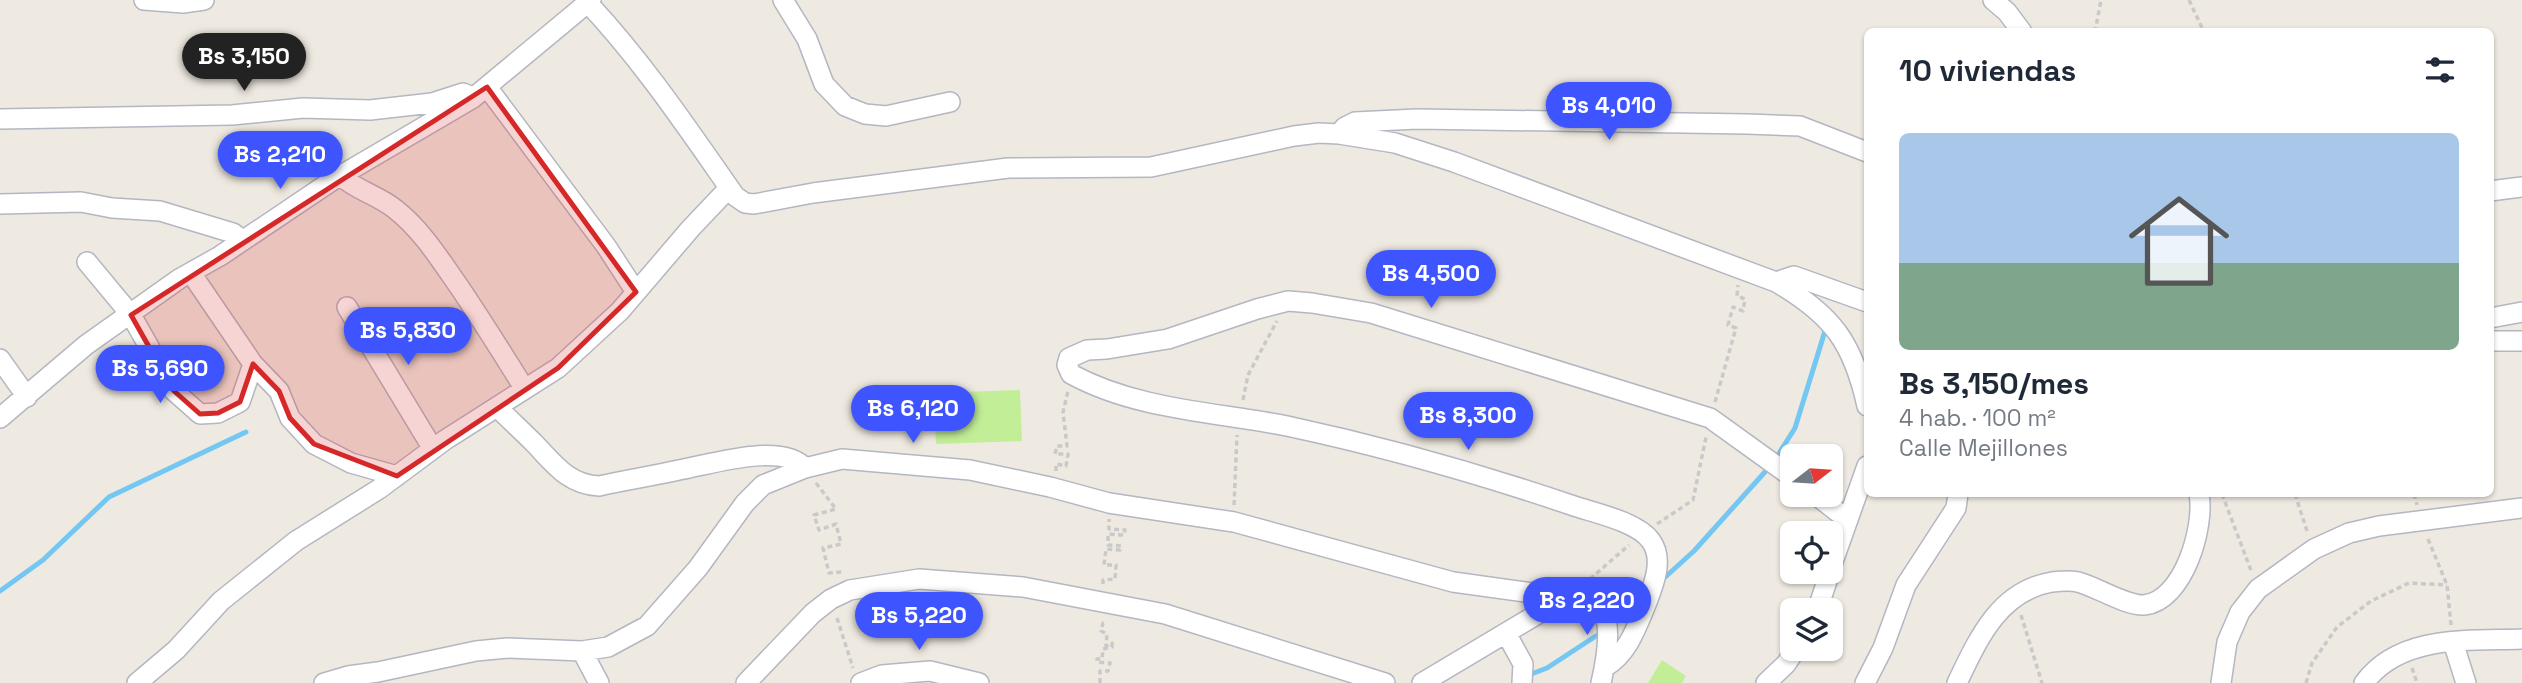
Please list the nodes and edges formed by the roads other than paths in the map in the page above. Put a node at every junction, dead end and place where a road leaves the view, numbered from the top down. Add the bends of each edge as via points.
1 (144, 0) edge
2 (204, 0) edge
3 (783, 0) edge
4 (1993, 0) edge
5 (588, 1) edge
6 (2019, 28) edge
7 (480, 92) junction
8 (950, 102) dead end
9 (0, 119) edge
10 (1339, 134) junction
11 (1864, 151) edge
12 (341, 176) junction
13 (2522, 187) edge
14 (729, 188) junction
15 (2494, 190) edge
16 (0, 204) edge
17 (243, 240) junction
18 (87, 262) dead end
19 (191, 273) junction
20 (1776, 282) junction
21 (636, 292) junction
22 (1864, 301) edge
23 (347, 307) dead end
24 (2522, 312) edge
25 (131, 315) junction
26 (2494, 317) edge
27 (2494, 341) edge
28 (2522, 341) edge
29 (0, 359) edge
30 (253, 364) junction
31 (524, 388) junction
32 (1864, 393) edge
33 (27, 397) junction
34 (498, 408) junction
35 (0, 418) edge
36 (433, 449) junction
37 (804, 468) junction
38 (1780, 468) edge
39 (1864, 475) edge
40 (397, 476) junction
41 (1957, 497) edge
42 (2200, 497) edge
43 (1832, 508) edge
44 (2522, 508) edge
45 (1848, 520) junction
46 (1843, 534) edge
47 (1556, 603) junction
48 (1506, 633) junction
49 (2522, 639) edge
50 (2453, 642) junction
51 (582, 651) junction
52 (1788, 665) edge
53 (1603, 675) edge
54 (858, 677) edge
55 (136, 683) edge
56 (324, 683) edge
57 (599, 683) edge
58 (746, 683) edge
59 (979, 683) edge
60 (1385, 683) edge
61 (1422, 683) edge
62 (1522, 683) edge
63 (1766, 683) edge
64 (1865, 683) edge
65 (1958, 683) edge
66 (2221, 683) edge
67 (2364, 683) edge
68 (2466, 683) edge

1 - 2 street
3 - 8 street via 807,39 824,84 845,106 886,116
4 - 6 street
5 - 7 street
5 - 14 street via 665,96
7 - 9 street via 390,109
7 - 12 street
7 - 21 street via 606,246
10 - 11 street via 1355,122 1417,119 1800,126
10 - 14 street via 1294,136 1151,167 1008,168 754,204 735,197
10 - 20 street via 1395,143 1454,162
12 - 17 street
12 - 31 street via 396,209 413,226 440,258
13 - 15 street
14 - 21 street
16 - 17 street via 81,202 160,211
17 - 19 street
18 - 25 street
19 - 25 street
19 - 30 street
20 - 22 street via 1794,276
20 - 32 street via 1820,312 1836,330 1849,349
21 - 31 street via 558,368
23 - 36 street
24 - 26 street
25 - 30 street via 174,391 200,414 218,413 240,402
25 - 33 street via 86,345
27 - 28 street
29 - 33 street
30 - 40 street via 279,391 290,418 314,444 351,463
31 - 34 street
33 - 35 street
34 - 36 street
34 - 37 street via 557,469 586,486 755,455 791,459
36 - 40 street
37 - 47 street via 842,459 970,470 1108,503 1234,522 1453,582 1540,594
37 - 51 street via 763,485 745,503 698,568 647,626 608,647
38 - 53 street via 1710,418 1371,313 1288,301 1168,339 1076,353 1069,358 1067,365 1075,377 1132,397 1356,441 1621,522 1642,533 1651,540 1657,573 1627,646
39 - 45 street
40 - 55 street via 296,541 221,601 176,650
41 - 64 street via 1955,508 1906,585
42 - 65 street via 2189,561 2181,578 2161,599 2136,605 2075,581 2035,585 2000,609 1984,630
43 - 45 street
44 - 66 street via 2379,526 2349,533 2314,550 2258,589 2240,612 2227,642
45 - 46 street
47 - 48 street
47 - 53 street via 1589,597 1606,612
48 - 61 street
48 - 62 street via 1523,664
49 - 50 street
50 - 67 street via 2407,651
50 - 68 street
51 - 56 street via 476,651
51 - 57 street
52 - 63 street
54 - 59 street via 930,671
58 - 60 street via 831,599 849,590 919,579 1023,587 1165,614

